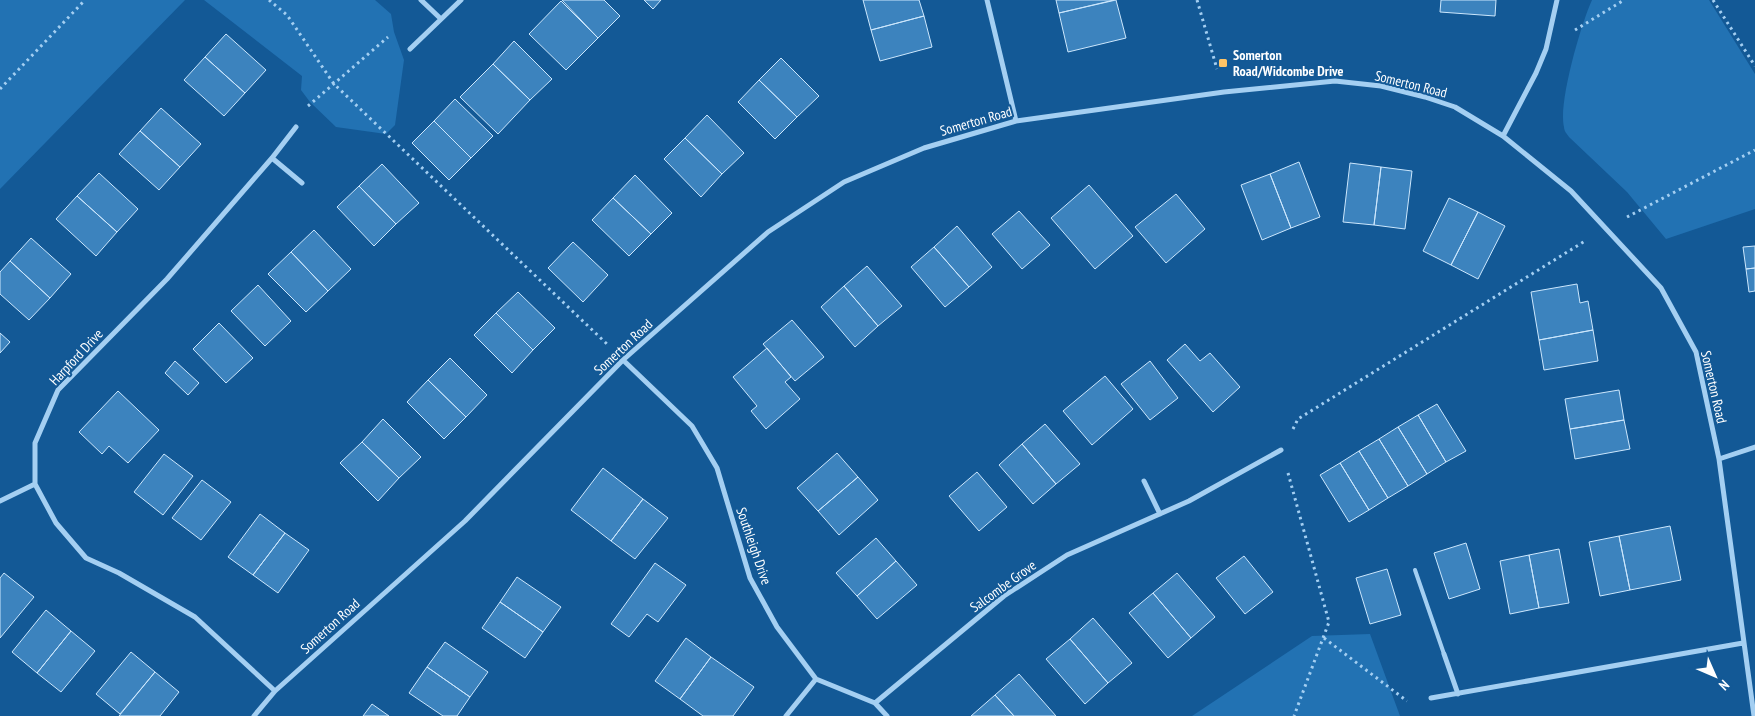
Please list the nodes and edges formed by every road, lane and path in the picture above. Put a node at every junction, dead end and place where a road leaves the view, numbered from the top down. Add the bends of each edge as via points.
1 (85, 0) edge
2 (269, 0) edge
3 (421, 0) edge
4 (461, 0) edge
5 (987, 0) edge
6 (1197, 0) edge
7 (1557, 0) edge
8 (1624, 0) edge
9 (1714, 0) edge
10 (441, 19) junction
11 (424, 35) junction
12 (410, 49) dead end
13 (1546, 49) junction
14 (1755, 66) edge
15 (334, 84) junction
16 (0, 89) edge
17 (1224, 92) junction
18 (1016, 121) junction
19 (296, 127) joint
20 (1503, 136) junction
21 (1755, 150) edge
22 (272, 158) junction
23 (302, 183) dead end
24 (1606, 228) junction
25 (623, 360) junction
26 (1755, 447) edge
27 (1281, 450) junction
28 (1719, 459) junction
29 (1144, 480) dead end
30 (35, 484) junction
31 (0, 501) edge
32 (1160, 514) junction
33 (1415, 570) dead end
34 (1324, 638) junction
35 (1743, 643) junction
36 (1444, 654) joint
37 (816, 679) junction
38 (275, 691) junction
39 (1458, 694) junction
40 (1431, 698) joint
41 (875, 703) junction
42 (254, 716) edge
43 (786, 716) edge
44 (887, 716) edge
45 (1294, 716) edge
46 (1754, 716) edge

1 - 16 path
2 - 15 path via 286,16
3 - 10 street
4 - 10 street
5 - 18 street
6 - 17 path
7 - 13 street
8 - 13 path
9 - 14 path
10 - 11 street
11 - 12 street
11 - 15 path via 394,32
13 - 20 street
15 - 19 path via 310,102
15 - 25 path
17 - 18 street, Somerton Road
17 - 20 street, Somerton Road via 1335,81 1381,86 1455,108
18 - 25 street, Somerton Road via 924,148 844,182 768,232
19 - 22 street, Harpford Drive
20 - 24 street, Somerton Road via 1571,191
21 - 24 path
22 - 23 street
22 - 30 street, Harpford Drive via 167,279 58,390 35,443
24 - 27 path via 1298,419
24 - 28 street, Somerton Road via 1661,288 1696,352
25 - 37 street, Southleigh Drive via 692,426 716,468 750,578 777,627
25 - 38 street, Somerton Road via 465,521
26 - 28 street
27 - 32 street, Salcombe Grove
27 - 34 path via 1329,622
28 - 35 street, Somerton Road
29 - 32 street
30 - 31 street
30 - 38 street, Harpford Drive via 56,523 86,558 119,573 195,618
32 - 41 street, Salcombe Grove via 1067,555 1004,596
33 - 36 lane
34 - 40 path via 1410,703
34 - 45 path
35 - 39 street
35 - 46 street, Somerton Road
36 - 39 street
37 - 41 street
37 - 43 street
38 - 42 street, Somerton Road
39 - 40 street
41 - 44 street

